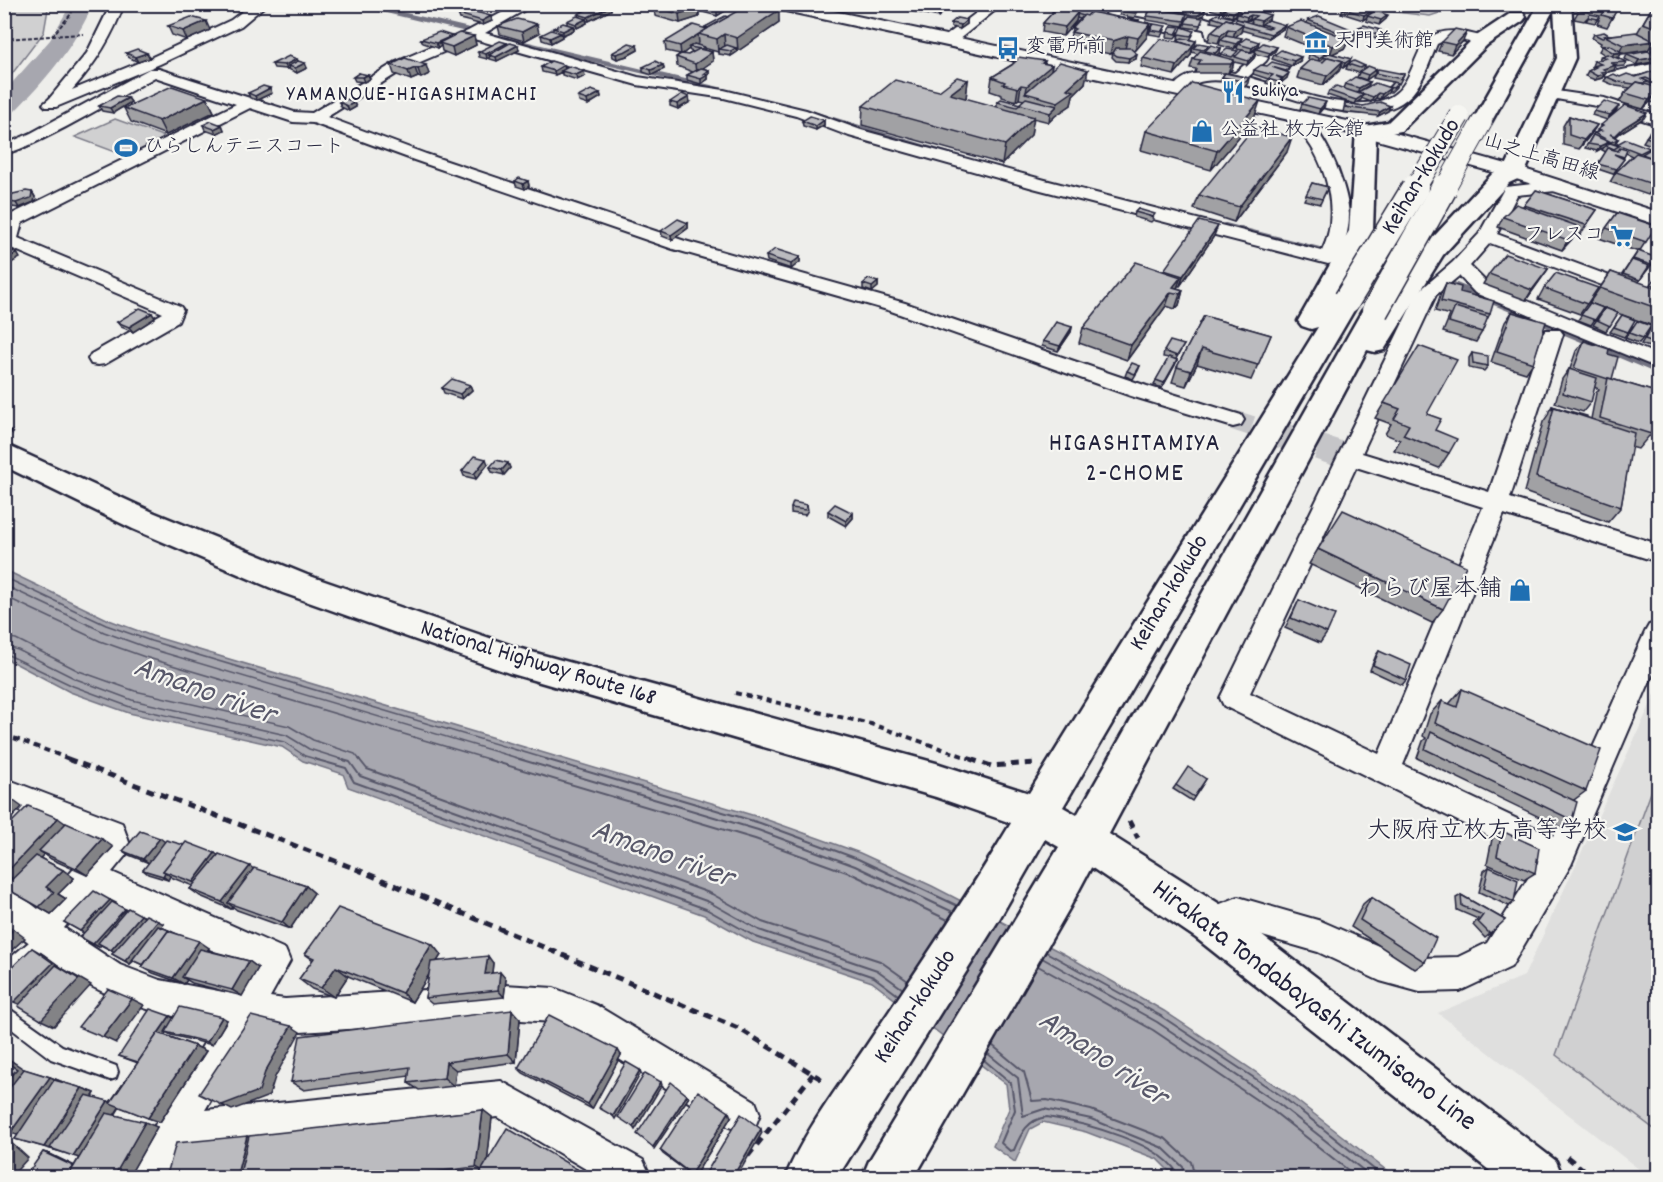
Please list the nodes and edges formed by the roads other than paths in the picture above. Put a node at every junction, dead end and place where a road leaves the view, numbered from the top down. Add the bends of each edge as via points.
1 (118, 4) edge
2 (261, 4) edge
3 (529, 4) edge
4 (776, 4) edge
5 (1077, 4) edge
6 (1134, 4) edge
7 (1176, 4) edge
8 (1548, 4) edge
9 (1562, 4) edge
10 (997, 5) edge
11 (1520, 11) edge
12 (1117, 18) edge
13 (237, 23) junction
14 (1257, 28) edge
15 (472, 34) junction
16 (948, 41) junction
17 (1481, 41) junction
18 (1494, 57) dead end
19 (1659, 67) edge
20 (154, 72) junction
21 (1612, 76) edge
22 (1238, 78) junction
23 (106, 82) junction
24 (69, 85) junction
25 (1179, 89) junction
26 (1550, 94) junction
27 (1470, 97) dead end
28 (249, 103) junction
29 (51, 104) junction
30 (1290, 114) junction
31 (315, 118) junction
32 (1659, 120) edge
33 (1366, 131) junction
34 (6, 151) edge
35 (1514, 172) junction
36 (1559, 186) junction
37 (1659, 219) edge
38 (1486, 236) junction
39 (1460, 266) junction
40 (1432, 282) junction
41 (1659, 300) edge
42 (1361, 305) junction
43 (1567, 334) junction
44 (98, 359) dead end
45 (1659, 362) edge
46 (1302, 372) junction
47 (1659, 380) edge
48 (1321, 408) junction
49 (1233, 420) tunnel mouth
50 (13, 447) edge
51 (1349, 457) junction
52 (1497, 503) junction
53 (1659, 553) edge
54 (1659, 632) edge
55 (1386, 772) junction
56 (14, 789) edge
57 (1038, 814) junction
58 (12, 825) edge
59 (1084, 840) junction
60 (1560, 855) junction
61 (87, 876) junction
62 (4, 902) edge
63 (1211, 923) junction
64 (43, 933) junction
65 (4, 974) edge
66 (243, 1011) junction
67 (4, 1013) edge
68 (110, 1072) dead end
69 (742, 1114) edge
70 (171, 1132) junction
71 (898, 1158) edge
72 (144, 1178) edge
73 (627, 1178) edge
74 (809, 1178) edge
75 (1539, 1178) edge

1 - 24 street via 93,59
2 - 13 street
3 - 15 street
4 - 16 street, 山之上高田線
5 - 6 street via 1108,13
7 - 14 street
8 - 42 main road, Keihan-kokudo, bridge via 1482,122
9 - 26 main road via 1566,58
10 - 16 street
11 - 17 main road
11 - 18 main road
12 - 22 street via 1198,34 1198,43 1261,58
13 - 20 street
13 - 23 street
15 - 30 street via 637,81 724,94 801,113 855,133 1039,184 1328,258 1339,234 1340,199 1313,136
15 - 31 street via 401,65
16 - 25 street, 山之上高田線
17 - 22 street via 1450,35 1437,37 1406,91 1394,100 1370,106 1338,107
17 - 33 main road via 1394,127
19 - 21 street
20 - 28 street
20 - 34 street
22 - 25 street via 1202,76 1188,80
23 - 24 street
23 - 29 street
24 - 29 street
25 - 30 street, 山之上高田線
26 - 32 street via 1604,103
26 - 35 main road
27 - 42 main road, Keihan-kokudo, bridge
28 - 31 street via 292,117
28 - 44 street via 14,220 8,240 173,310 171,318
29 - 34 street
30 - 33 street, 山之上高田線
31 - 49 street via 446,167 679,245 898,308
33 - 35 street, 山之上高田線
33 - 46 main road via 1361,231 1296,347
35 - 36 street, 山之上高田線
35 - 48 main road via 1501,178 1433,251 1357,373
36 - 37 street, 山之上高田線
36 - 38 street via 1511,191
38 - 39 street
38 - 41 street
39 - 40 street
39 - 43 street via 1482,289
40 - 43 street
40 - 51 street
42 - 46 main road, Keihan-kokudo
42 - 48 main road, Keihan-kokudo
43 - 45 street
43 - 47 street
43 - 52 street
46 - 57 main road, Keihan-kokudo
48 - 59 main road, Keihan-kokudo
50 - 57 main road, National Highway Route 168 via 144,521 295,584 521,663 936,780
51 - 52 street
51 - 55 street via 1234,698
52 - 53 street
52 - 55 street
54 - 60 street
55 - 60 street
56 - 58 street
56 - 61 street via 111,833 115,845
57 - 59 main road, National Highway Route 168
57 - 74 main road, Keihan-kokudo via 1012,861 842,1092
59 - 63 main road, Hirakata Tondabayashi Izumisano Line
59 - 71 main road, Keihan-kokudo
60 - 63 street via 1499,955 1460,974 1420,975 1380,964 1321,937 1238,913
61 - 64 street
61 - 66 street via 273,961
62 - 64 street
63 - 75 main road, Hirakata Tondabayashi Izumisano Line
64 - 65 lane
64 - 66 street via 110,978 160,997
66 - 69 street via 285,1016 504,1002 554,1005 584,1017
66 - 70 street
67 - 68 lane via 57,1053
70 - 72 street
70 - 73 street via 501,1099 630,1173

